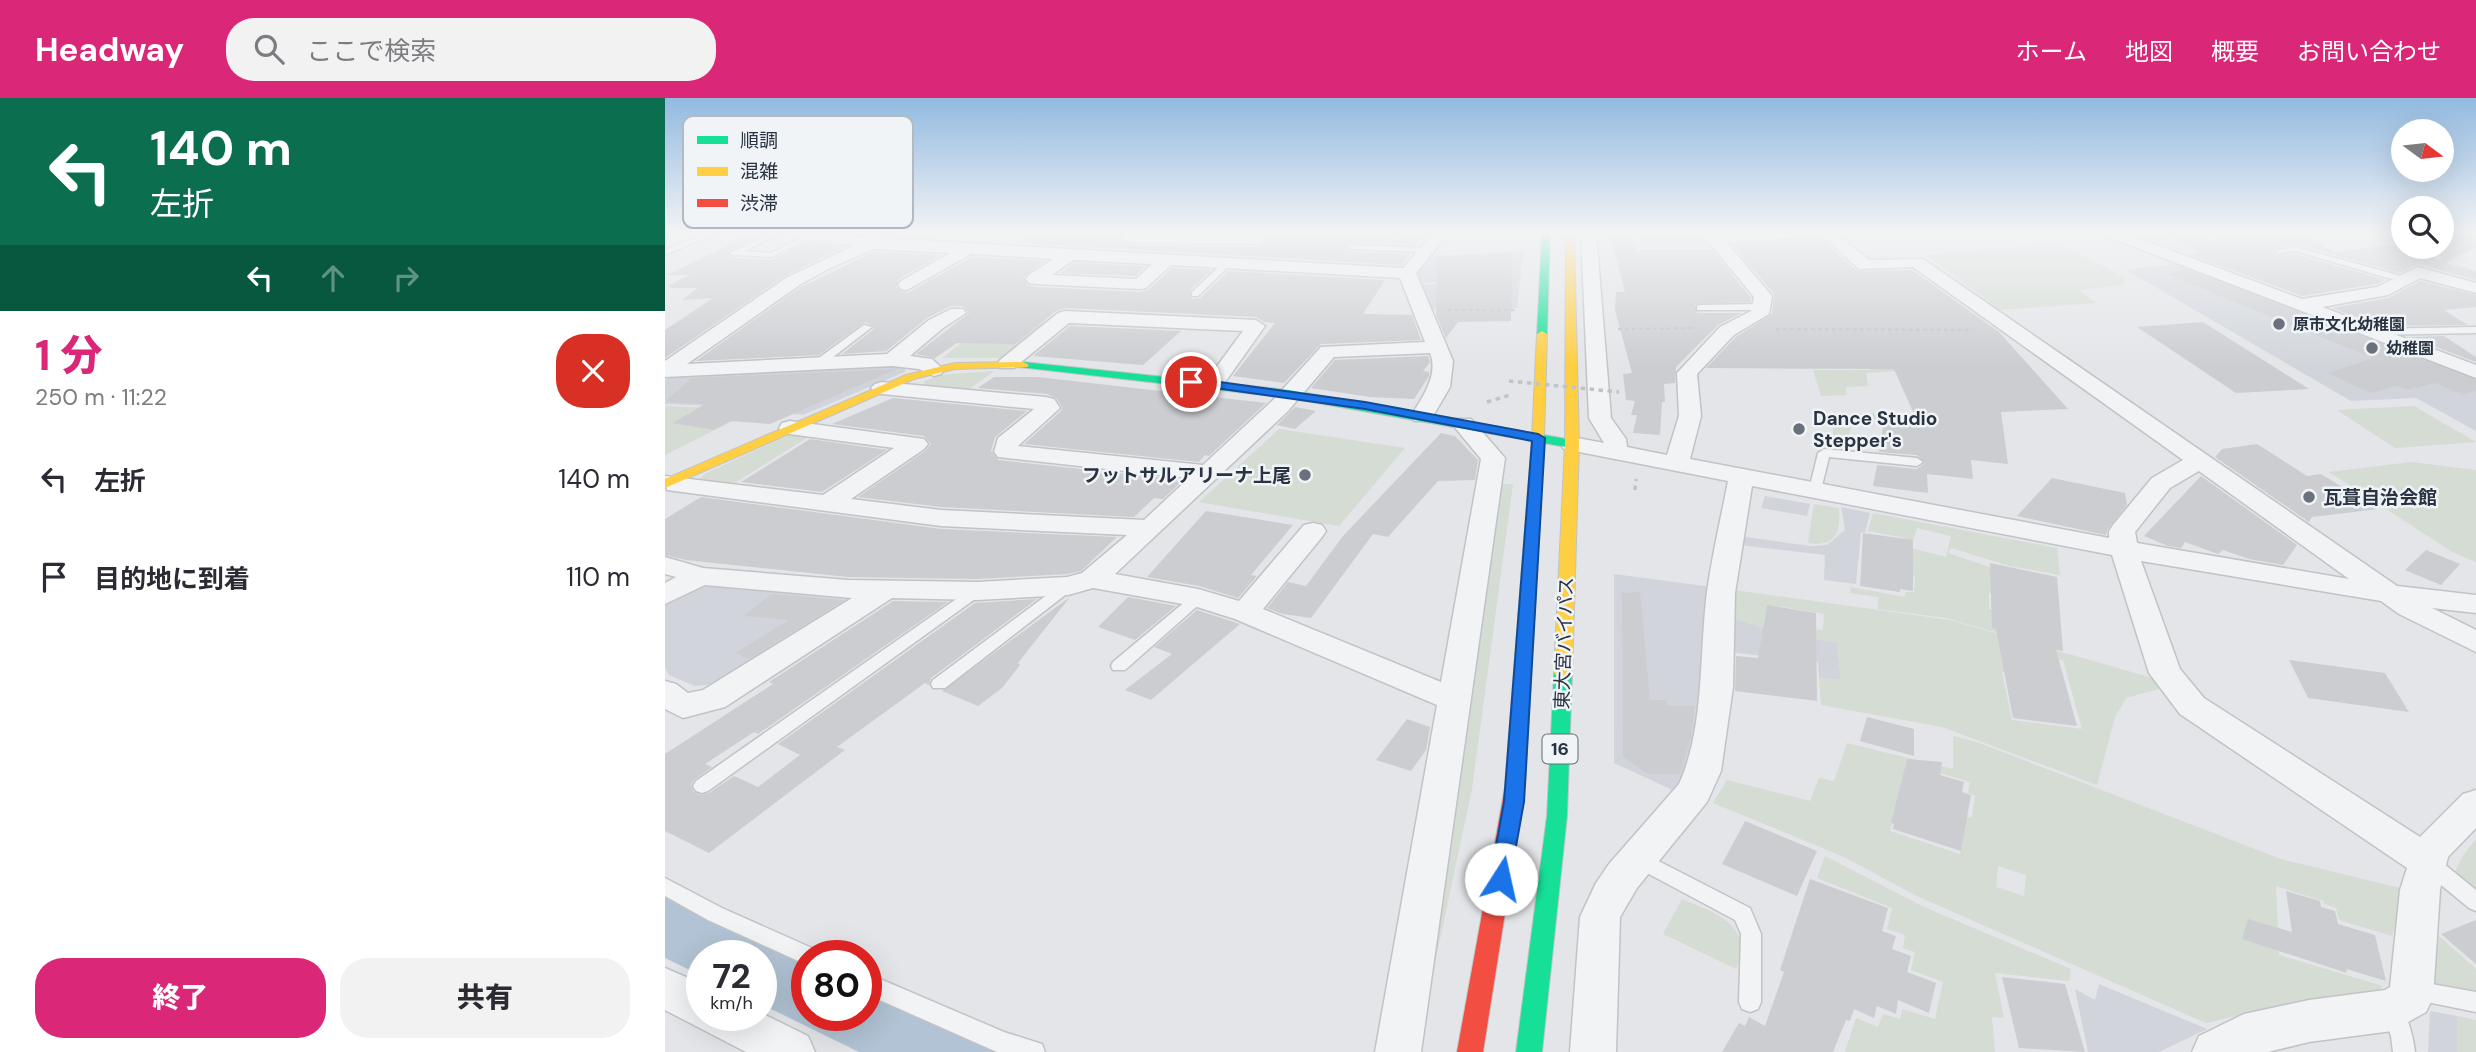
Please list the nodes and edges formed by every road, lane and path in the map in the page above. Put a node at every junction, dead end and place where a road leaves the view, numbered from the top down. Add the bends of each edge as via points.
1 (800, 278) edge
2 (918, 278) edge
3 (1037, 278) edge
4 (1147, 278) edge
5 (1213, 278) edge
6 (1408, 278) edge
7 (1544, 278) edge
8 (1570, 278) edge
9 (1591, 278) edge
10 (1747, 278) edge
11 (1939, 278) edge
12 (2228, 278) edge
13 (2400, 278) edge
14 (2427, 278) edge
15 (907, 285) dead end
16 (2476, 288) edge
17 (1195, 294) dead end
18 (2301, 305) junction
19 (1763, 307) junction
20 (1700, 308) dead end
21 (1528, 309) dead end
22 (1422, 311) junction
23 (957, 313) dead end
24 (867, 327) dead end
25 (1737, 328) junction
26 (1594, 329) junction
27 (2013, 330) junction
28 (2476, 331) edge
29 (2371, 332) junction
30 (1439, 347) junction
31 (892, 360) junction
32 (820, 362) junction
33 (1007, 364) junction
34 (934, 370) junction
35 (665, 371) edge
36 (2476, 372) edge
37 (1509, 381) dead end
38 (1214, 384) junction
39 (882, 388) junction
40 (1619, 392) dead end
41 (1289, 394) junction
42 (1422, 416) junction
43 (1463, 424) junction
44 (790, 428) junction
45 (1538, 438) junction
46 (1572, 444) junction
47 (1616, 454) junction
48 (2199, 461) junction
49 (1917, 462) dead end
50 (1676, 465) junction
51 (1208, 473) junction
52 (1741, 476) junction
53 (666, 483) edge
54 (1815, 490) junction
55 (827, 504) junction
56 (1149, 528) junction
57 (1313, 531) dead end
58 (2124, 550) junction
59 (665, 565) edge
60 (700, 576) junction
61 (1080, 583) junction
62 (885, 590) junction
63 (977, 591) junction
64 (2389, 594) junction
65 (665, 595) edge
66 (1198, 598) junction
67 (2476, 604) edge
68 (1245, 612) junction
69 (2476, 642) edge
70 (1119, 666) dead end
71 (939, 684) dead end
72 (665, 691) edge
73 (1455, 701) junction
74 (702, 786) dead end
75 (2476, 804) edge
76 (1637, 859) junction
77 (2428, 862) junction
78 (665, 886) edge
79 (2476, 902) edge
80 (791, 949) edge
81 (665, 988) edge
82 (882, 990) edge
83 (686, 999) edge
84 (2402, 1000) junction
85 (1750, 1002) dead end
86 (2476, 1002) edge
87 (751, 1031) edge
88 (792, 1052) edge
89 (1034, 1052) edge
90 (1398, 1052) edge
91 (1470, 1052) edge
92 (1528, 1052) edge
93 (1593, 1052) edge
94 (2215, 1052) edge
95 (2404, 1052) edge

1 - 35 street
2 - 15 street
3 - 4 street via 1140,284
5 - 17 lane
6 - 22 street
7 - 45 main road, 東大宮バイパス / 16
8 - 46 main road, 東大宮バイパス / 16
9 - 26 street
10 - 19 street via 1763,296
11 - 27 street
12 - 18 street
13 - 18 street via 2382,291
14 - 16 street
18 - 29 street
19 - 20 lane
19 - 25 street via 1760,314
21 - 22 path
22 - 30 street
23 - 31 street
24 - 32 lane
25 - 26 path
25 - 27 path
25 - 50 street via 1727,331 1687,373 1690,416
26 - 47 street via 1600,418 1615,439
27 - 48 street
28 - 29 lane
29 - 36 street
30 - 41 street via 1328,351
30 - 42 street via 1442,375
31 - 32 street
31 - 34 street via 925,363
32 - 35 street
33 - 34 main road
33 - 38 main road
33 - 38 street via 1065,317 1256,326
34 - 39 main road
37 - 40 path, bridge
38 - 41 main road
39 - 44 main road
39 - 51 street via 1046,404 1049,408 1006,443 1006,452
41 - 42 main road
41 - 51 street
42 - 43 main road
43 - 45 main road
43 - 73 street via 1493,458
44 - 53 main road
44 - 55 street via 916,444
45 - 46 main road
45 - 91 main road, 東大宮バイパス / 16 via 1514,802
46 - 47 street
46 - 92 main road, 東大宮バイパス / 16 via 1557,816
47 - 50 street
48 - 58 street via 2161,483 2122,531
48 - 64 street
49 - 54 lane via 1824,453
50 - 52 street
51 - 56 street
52 - 54 street
52 - 76 street via 1721,593 1717,687 1703,771 1694,792
53 - 55 street
54 - 58 street
55 - 56 street via 941,518
56 - 61 street
57 - 68 street
58 - 64 street
58 - 77 street via 2165,673 2192,706
59 - 60 street
60 - 62 street
60 - 65 street
61 - 63 street
61 - 66 street
61 - 71 lane
62 - 63 street
62 - 72 street via 713,699 683,706
63 - 74 lane
64 - 67 street
64 - 69 street
66 - 68 street
66 - 70 lane
68 - 73 street
73 - 90 street
75 - 77 street via 2431,850
76 - 85 lane via 1743,914 1751,934
76 - 93 street via 1600,917
77 - 79 lane
77 - 84 street
78 - 80 lane
81 - 83 street
82 - 89 lane via 1002,1043
84 - 86 lane
84 - 94 street via 2244,1036
84 - 95 lane
87 - 88 street

